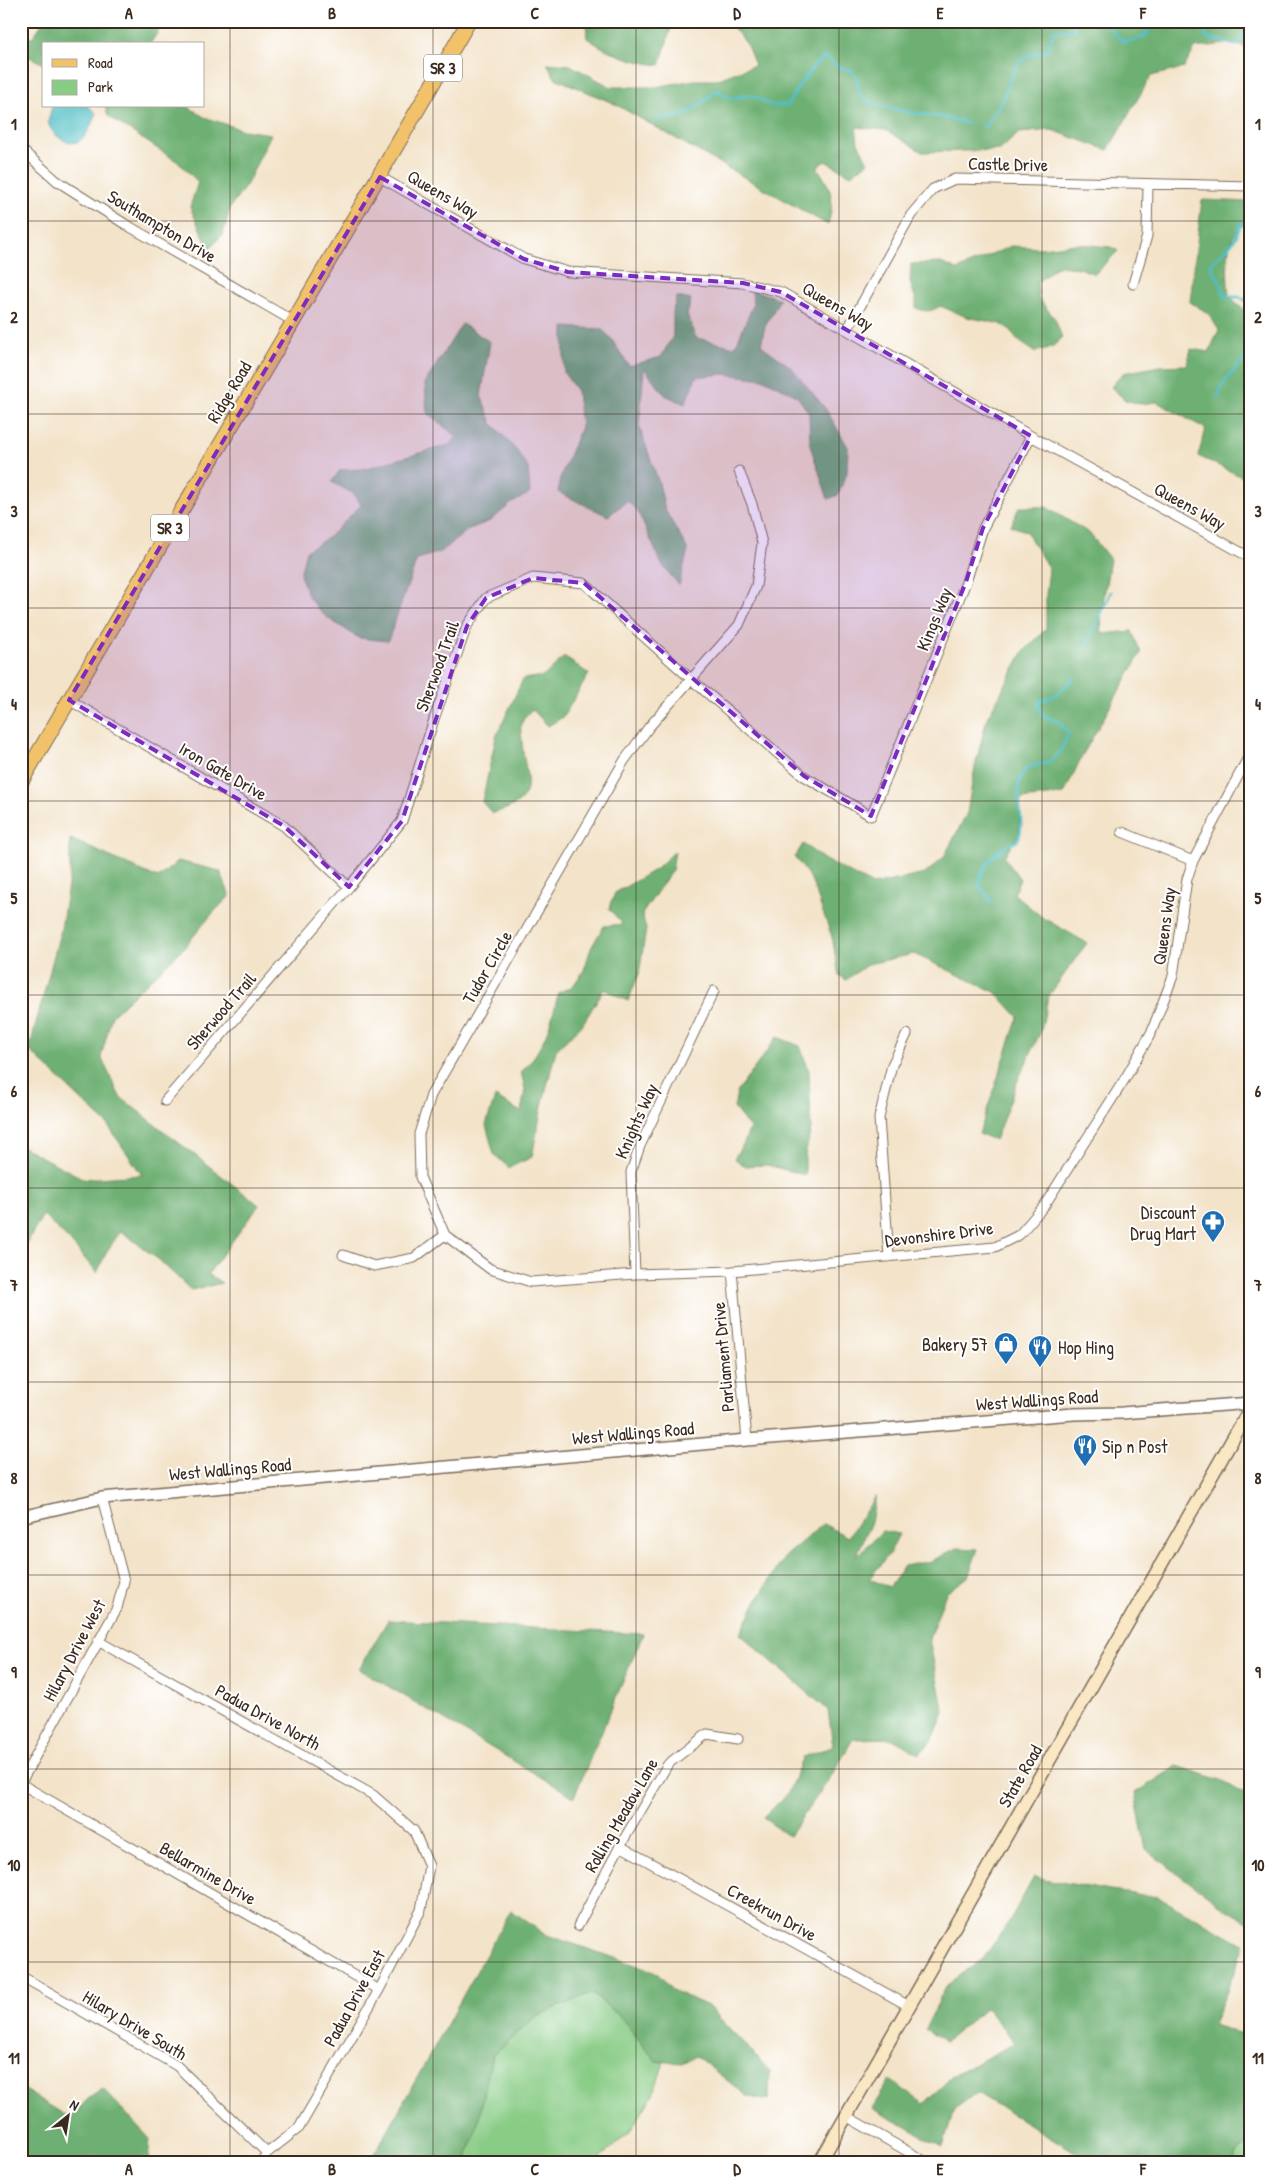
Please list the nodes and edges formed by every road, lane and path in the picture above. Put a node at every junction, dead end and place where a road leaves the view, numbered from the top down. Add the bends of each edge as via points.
1 (469, 21) edge
2 (21, 149) edge
3 (380, 177) junction
4 (1148, 185) junction
5 (1251, 186) edge
6 (1133, 284) dead end
7 (292, 321) junction
8 (847, 330) junction
9 (1031, 436) junction
10 (739, 471) dead end
11 (1251, 558) edge
12 (692, 680) junction
13 (69, 700) junction
14 (1251, 752) edge
15 (21, 782) edge
16 (871, 816) joint
17 (1122, 832) dead end
18 (1193, 860) junction
19 (349, 886) junction
20 (714, 990) dead end
21 (1165, 998) joint
22 (907, 1034) dead end
23 (165, 1101) dead end
24 (445, 1235) junction
25 (343, 1255) dead end
26 (889, 1257) junction
27 (732, 1271) junction
28 (636, 1274) junction
29 (1251, 1403) edge
30 (1251, 1407) edge
31 (747, 1440) junction
32 (102, 1498) junction
33 (21, 1517) edge
34 (98, 1640) junction
35 (738, 1739) dead end
36 (21, 1783) edge
37 (414, 1832) joint
38 (620, 1846) junction
39 (578, 1926) dead end
40 (21, 1976) edge
41 (379, 1990) junction
42 (909, 2006) junction
43 (846, 2116) junction
44 (267, 2153) junction
45 (261, 2162) edge
46 (820, 2162) edge
47 (926, 2162) edge

1 - 3 main road, Ridge Road / SR 3
2 - 7 street, Southampton Drive via 57,181
3 - 7 main road, Ridge Road / SR 3
3 - 8 street, Queens Way via 524,259 568,272 743,283 781,292
4 - 5 street, Castle Drive
4 - 6 street via 1146,236
4 - 8 street, Castle Drive via 976,178 948,182 933,190 911,215
7 - 13 main road, Ridge Road / SR 3
8 - 9 street, Queens Way
9 - 11 street, Queens Way
9 - 16 street, Kings Way via 983,528 966,582
10 - 12 street, Tudor Circle via 762,543 756,586 739,625
12 - 16 street, Sherwood Trail via 804,776
12 - 19 street, Sherwood Trail via 584,583 533,578 486,598 467,626 402,821
12 - 24 street, Tudor Circle via 649,727 624,761 431,1095 419,1134 420,1177
13 - 15 main road, Ridge Road / SR 3
13 - 19 street, Iron Gate Drive via 284,826
14 - 18 street, Queens Way
17 - 18 street
18 - 21 street, Queens Way via 1187,879 1173,976
19 - 23 street, Sherwood Trail
20 - 28 street, Knights Way via 630,1172
21 - 26 street, Devonshire Drive via 1151,1033 1126,1077 1044,1206 1019,1235 995,1246
22 - 26 street via 892,1065 879,1118
24 - 25 street via 414,1258 374,1266
24 - 28 street, Tudor Circle via 490,1269 531,1282
26 - 27 street, Devonshire Drive
27 - 28 street, Tudor Circle
27 - 31 street, Parliament Drive
29 - 31 street, West Wallings Road
30 - 42 main road, State Road
31 - 32 street, West Wallings Road
32 - 33 street, West Wallings Road
32 - 34 street, Hilary Drive West via 124,1581 117,1608
34 - 36 street, Hilary Drive West
34 - 37 street, Padua Drive North via 373,1795
35 - 38 street, Rolling Meadow Lane via 707,1734 668,1764
36 - 41 street, Bellarmine Drive
37 - 41 street, Padua Drive East via 429,1866 421,1910
38 - 39 street, Rolling Meadow Lane
38 - 42 street, Creekrun Drive
40 - 44 street, Hilary Drive South via 177,2066
41 - 44 street, Padua Drive East via 299,2128
42 - 43 main road, State Road
43 - 46 main road, State Road
43 - 47 street
44 - 45 street, Padua Drive East

